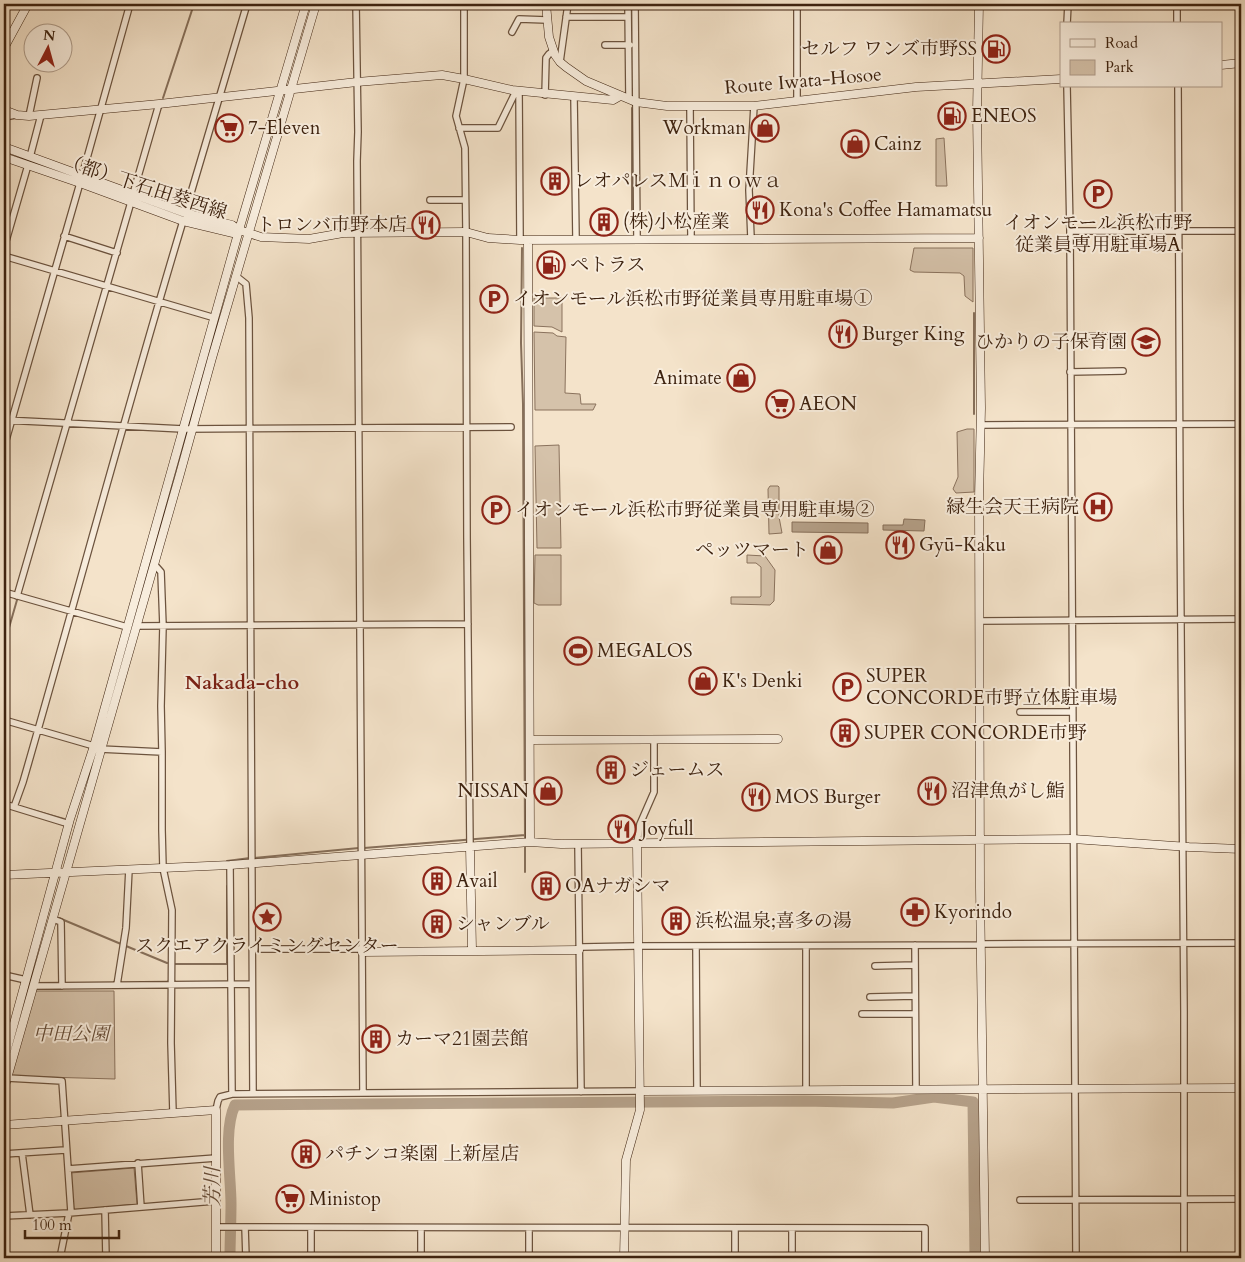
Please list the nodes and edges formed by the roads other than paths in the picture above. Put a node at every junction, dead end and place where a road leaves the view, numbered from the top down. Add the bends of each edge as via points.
1 (28, 4) edge
2 (130, 4) edge
3 (247, 4) edge
4 (306, 4) edge
5 (316, 4) edge
6 (356, 4) edge
7 (464, 4) edge
8 (546, 4) edge
9 (568, 4) edge
10 (628, 4) edge
11 (636, 4) edge
12 (797, 4) edge
13 (979, 4) edge
14 (1068, 4) edge
15 (1177, 4) edge
16 (566, 17) junction
17 (628, 17) junction
18 (547, 20) junction
19 (1068, 22) edge
20 (1177, 22) edge
21 (512, 32) dead end
22 (605, 45) dead end
23 (632, 45) junction
24 (4, 48) edge
25 (553, 51) junction
26 (560, 62) junction
27 (1241, 63) edge
28 (1222, 65) edge
29 (37, 78) dead end
30 (464, 78) junction
31 (1060, 79) edge
32 (356, 82) junction
33 (978, 84) junction
34 (1067, 88) edge
35 (1178, 88) edge
36 (290, 89) junction
37 (281, 90) junction
38 (518, 91) junction
39 (545, 95) junction
40 (620, 96) junction
41 (218, 97) junction
42 (574, 97) junction
43 (632, 100) junction
44 (797, 100) junction
45 (159, 104) junction
46 (690, 106) junction
47 (754, 106) junction
48 (101, 109) junction
49 (4, 110) edge
50 (17, 115) junction
51 (41, 115) junction
52 (29, 116) junction
53 (4, 118) edge
54 (459, 128) junction
55 (4, 147) edge
56 (4, 157) edge
57 (30, 157) junction
58 (28, 165) junction
59 (81, 179) junction
60 (132, 198) junction
61 (430, 200) dead end
62 (465, 200) junction
63 (184, 217) junction
64 (239, 230) junction
65 (1070, 231) junction
66 (1179, 231) junction
67 (1241, 231) edge
68 (249, 232) junction
69 (357, 232) junction
70 (466, 232) junction
71 (64, 236) junction
72 (751, 238) junction
73 (979, 238) junction
74 (576, 239) junction
75 (637, 239) junction
76 (691, 239) junction
77 (524, 240) junction
78 (4, 248) edge
79 (117, 253) junction
80 (4, 256) edge
81 (54, 271) junction
82 (236, 276) junction
83 (107, 286) junction
84 (159, 302) junction
85 (215, 318) junction
86 (1070, 336) junction
87 (1123, 336) dead end
88 (1123, 371) dead end
89 (1070, 372) junction
90 (4, 420) edge
91 (12, 420) junction
92 (68, 424) junction
93 (981, 424) junction
94 (1071, 424) junction
95 (1180, 424) junction
96 (1241, 424) edge
97 (124, 427) junction
98 (511, 427) dead end
99 (192, 428) junction
100 (250, 428) junction
101 (358, 428) junction
102 (467, 428) junction
103 (183, 429) junction
104 (4, 447) edge
105 (154, 564) junction
106 (4, 592) edge
107 (17, 596) junction
108 (71, 612) junction
109 (1241, 619) edge
110 (1182, 620) junction
111 (980, 621) junction
112 (1072, 621) junction
113 (468, 624) junction
114 (250, 625) junction
115 (360, 625) junction
116 (136, 626) junction
117 (163, 626) junction
118 (127, 628) junction
119 (1020, 712) dead end
120 (1072, 712) junction
121 (4, 720) edge
122 (38, 730) junction
123 (778, 739) dead end
124 (530, 740) junction
125 (654, 740) junction
126 (97, 748) junction
127 (162, 752) junction
128 (4, 804) edge
129 (14, 807) junction
130 (69, 824) junction
131 (531, 838) junction
132 (1073, 839) junction
133 (980, 840) junction
134 (637, 843) junction
135 (578, 844) junction
136 (470, 847) junction
137 (1183, 847) junction
138 (1241, 849) edge
139 (361, 854) junction
140 (252, 864) junction
141 (230, 865) junction
142 (163, 868) junction
143 (129, 869) junction
144 (57, 872) junction
145 (66, 872) junction
146 (4, 875) edge
147 (53, 919) junction
148 (1184, 943) junction
149 (1241, 943) edge
150 (1074, 944) junction
151 (915, 945) junction
152 (978, 945) junction
153 (806, 946) junction
154 (638, 947) junction
155 (696, 947) junction
156 (252, 949) junction
157 (361, 950) junction
158 (472, 950) junction
159 (579, 950) junction
160 (875, 966) dead end
161 (915, 966) junction
162 (4, 975) edge
163 (26, 980) junction
164 (230, 984) junction
165 (252, 984) junction
166 (116, 985) junction
167 (172, 985) junction
168 (33, 986) junction
169 (62, 986) junction
170 (915, 996) junction
171 (870, 997) dead end
172 (862, 1014) dead end
173 (915, 1014) junction
174 (4, 1060) edge
175 (7, 1078) junction
176 (1241, 1088) edge
177 (4, 1089) edge
178 (1075, 1089) junction
179 (1184, 1089) junction
180 (806, 1090) junction
181 (916, 1090) junction
182 (982, 1090) junction
183 (640, 1091) junction
184 (697, 1091) junction
185 (581, 1092) junction
186 (362, 1093) junction
187 (232, 1094) junction
188 (253, 1094) junction
189 (216, 1110) junction
190 (173, 1112) junction
191 (63, 1121) junction
192 (4, 1125) edge
193 (65, 1150) junction
194 (22, 1153) junction
195 (4, 1154) edge
196 (216, 1158) junction
197 (138, 1163) junction
198 (68, 1169) junction
199 (1185, 1198) junction
200 (1076, 1199) junction
201 (1241, 1199) edge
202 (1020, 1200) dead end
203 (216, 1201) junction
204 (141, 1207) junction
205 (106, 1210) junction
206 (70, 1213) junction
207 (30, 1215) junction
208 (4, 1216) edge
209 (218, 1227) junction
210 (242, 1227) junction
211 (310, 1228) junction
212 (421, 1228) junction
213 (529, 1228) junction
214 (625, 1228) junction
215 (735, 1228) junction
216 (792, 1228) junction
217 (60, 1258) edge
218 (106, 1258) edge
219 (120, 1258) edge
220 (145, 1258) edge
221 (216, 1258) edge
222 (246, 1258) edge
223 (311, 1258) edge
224 (421, 1258) edge
225 (529, 1258) edge
226 (624, 1258) edge
227 (735, 1258) edge
228 (792, 1258) edge
229 (925, 1258) edge
230 (985, 1258) edge
231 (1076, 1258) edge
232 (1184, 1258) edge

1 - 24 street
2 - 48 street
3 - 41 street
4 - 37 street
5 - 36 street
6 - 32 street
7 - 30 street
8 - 18 street, Route Iwata-Hosoe
9 - 16 street
10 - 17 street
11 - 23 street
12 - 44 street
13 - 33 street
14 - 19 street
15 - 20 street
16 - 17 street
16 - 26 street
17 - 23 street
18 - 21 street via 519,18
18 - 25 street, Route Iwata-Hosoe
22 - 23 street
23 - 43 street
25 - 26 street, Route Iwata-Hosoe
25 - 39 street via 546,58
26 - 40 street, Route Iwata-Hosoe via 586,80
27 - 28 street
29 - 52 street
30 - 32 street via 442,75
30 - 38 street
30 - 54 street via 456,116
31 - 33 street, Route Iwata-Hosoe
32 - 36 street
32 - 69 street
33 - 44 street, Route Iwata-Hosoe
33 - 73 street
34 - 65 street
35 - 66 street
36 - 37 street
36 - 68 street
37 - 41 street
37 - 64 street
38 - 39 street
38 - 54 street via 498,128
38 - 77 street
39 - 42 street
40 - 42 street via 613,100
40 - 43 street, Route Iwata-Hosoe
41 - 45 street
41 - 63 street
42 - 74 street
43 - 46 street, Route Iwata-Hosoe
43 - 75 street
44 - 47 street, Route Iwata-Hosoe
45 - 48 street
45 - 60 street
46 - 47 street, Route Iwata-Hosoe
46 - 76 street
47 - 72 street via 749,190
48 - 51 street
48 - 59 street
49 - 50 street
50 - 52 street
50 - 53 street
51 - 52 street
51 - 57 street
54 - 62 street via 465,148
55 - 57 street, （都）下石田葵西線
56 - 58 street, （都）下石田葵西線
57 - 59 street, （都）下石田葵西線
58 - 59 street, （都）下石田葵西線
58 - 78 street
59 - 60 street, （都）下石田葵西線
59 - 71 street
60 - 63 street, （都）下石田葵西線
60 - 79 street
61 - 62 street
62 - 70 street
63 - 64 street, （都）下石田葵西線 via 233,233
63 - 84 street
64 - 68 street, （都）下石田葵西線
64 - 85 street
65 - 66 street
65 - 86 street
66 - 67 street
66 - 95 street
68 - 69 street, （都）下石田葵西線 via 261,237 309,239
68 - 82 street
69 - 70 street, （都）下石田葵西線
69 - 101 street
70 - 77 street, （都）下石田葵西線 via 488,238
70 - 102 street
71 - 79 street
71 - 81 street
72 - 73 street, （都）下石田葵西線
72 - 76 street, （都）下石田葵西線
73 - 93 street
74 - 75 street, （都）下石田葵西線
74 - 77 street, （都）下石田葵西線
75 - 76 street, （都）下石田葵西線
77 - 124 street
79 - 83 street
80 - 81 street
81 - 83 street
81 - 91 street
82 - 99 street
82 - 100 street via 246,284 248,297
83 - 84 street
83 - 92 street
84 - 85 street
84 - 97 street
85 - 103 street
86 - 87 street
86 - 89 street
88 - 89 street
89 - 94 street
90 - 91 street
91 - 92 street
91 - 104 street
92 - 97 street
92 - 107 street
93 - 94 street
93 - 111 street
94 - 95 street
94 - 112 street
95 - 96 street
95 - 110 street
97 - 103 street
97 - 108 street
98 - 102 street
99 - 100 street
99 - 103 street
99 - 105 street
100 - 101 street
100 - 114 street
101 - 102 street
101 - 115 street
102 - 113 street
103 - 118 street
105 - 116 street
105 - 117 street via 161,572
106 - 107 street
107 - 108 street
108 - 118 street
108 - 122 street
109 - 110 street
110 - 112 street
110 - 137 street
111 - 112 street
111 - 133 street
112 - 120 street
113 - 115 street
113 - 136 street
114 - 115 street
114 - 117 street
114 - 140 street
115 - 139 street
116 - 117 street
116 - 126 street
117 - 127 street
118 - 126 street
119 - 120 street
120 - 132 street
121 - 122 street
122 - 126 street
122 - 129 street
123 - 125 street
124 - 125 street
124 - 131 street
125 - 134 street via 654,792 640,824
126 - 127 street
126 - 130 street
126 - 145 street
127 - 142 street
128 - 129 street
129 - 130 street
130 - 144 street
131 - 135 street via 541,844
131 - 136 street
132 - 133 street
132 - 137 street
132 - 150 street
133 - 134 street
133 - 152 street
134 - 135 street
134 - 154 street
135 - 159 street
136 - 139 street
136 - 158 street
137 - 138 street
137 - 148 street
139 - 140 street
139 - 157 street
140 - 141 street
140 - 156 street
141 - 142 street
141 - 164 street
142 - 143 street
142 - 167 street via 172,910
143 - 145 street
143 - 166 street via 124,941
144 - 145 street
144 - 146 street
144 - 163 street
145 - 147 street
147 - 168 street
147 - 169 street via 61,922
148 - 149 street
148 - 150 street
148 - 179 street
150 - 152 street
150 - 178 street
151 - 152 street
151 - 153 street
151 - 161 street
152 - 182 street
153 - 155 street
153 - 180 street
154 - 155 street
154 - 159 street via 582,947
154 - 183 street
155 - 184 street
156 - 157 street
156 - 165 street
157 - 158 street
157 - 186 street
158 - 159 street
159 - 185 street
160 - 161 street
161 - 170 street
162 - 163 street
163 - 174 street
164 - 165 street
164 - 167 street
164 - 187 street
165 - 188 street
166 - 167 street
166 - 169 street
167 - 190 street
168 - 169 street
168 - 175 street
170 - 171 street
170 - 173 street
172 - 173 street
173 - 181 street
175 - 177 street
175 - 191 street via 62,1080
176 - 179 street
178 - 179 street
178 - 182 street
178 - 200 street
179 - 199 street
180 - 181 street
180 - 184 street
181 - 182 street
182 - 230 street
183 - 184 street
183 - 185 street
183 - 214 street via 640,1110 626,1160
185 - 186 street
186 - 188 street
187 - 188 street
187 - 189 street via 220,1097
189 - 190 street
189 - 196 street
190 - 191 street
191 - 192 street
191 - 193 street
193 - 194 street
193 - 198 street
194 - 195 street
194 - 207 street
196 - 197 street
196 - 203 street
197 - 198 street
197 - 204 street
198 - 206 street
199 - 200 street
199 - 201 street
199 - 232 street
200 - 202 street
200 - 231 street
203 - 204 street
203 - 209 street
204 - 205 street
205 - 206 street
205 - 218 street
206 - 207 street
206 - 217 street
207 - 208 street
209 - 210 street
209 - 221 street
210 - 211 street
210 - 222 street
211 - 212 street
211 - 223 street
212 - 213 street
212 - 224 street
213 - 214 street
213 - 225 street
214 - 215 street
214 - 226 street
215 - 216 street
215 - 227 street
216 - 228 street
216 - 229 street via 925,1228
219 - 220 street
220 - 221 street

